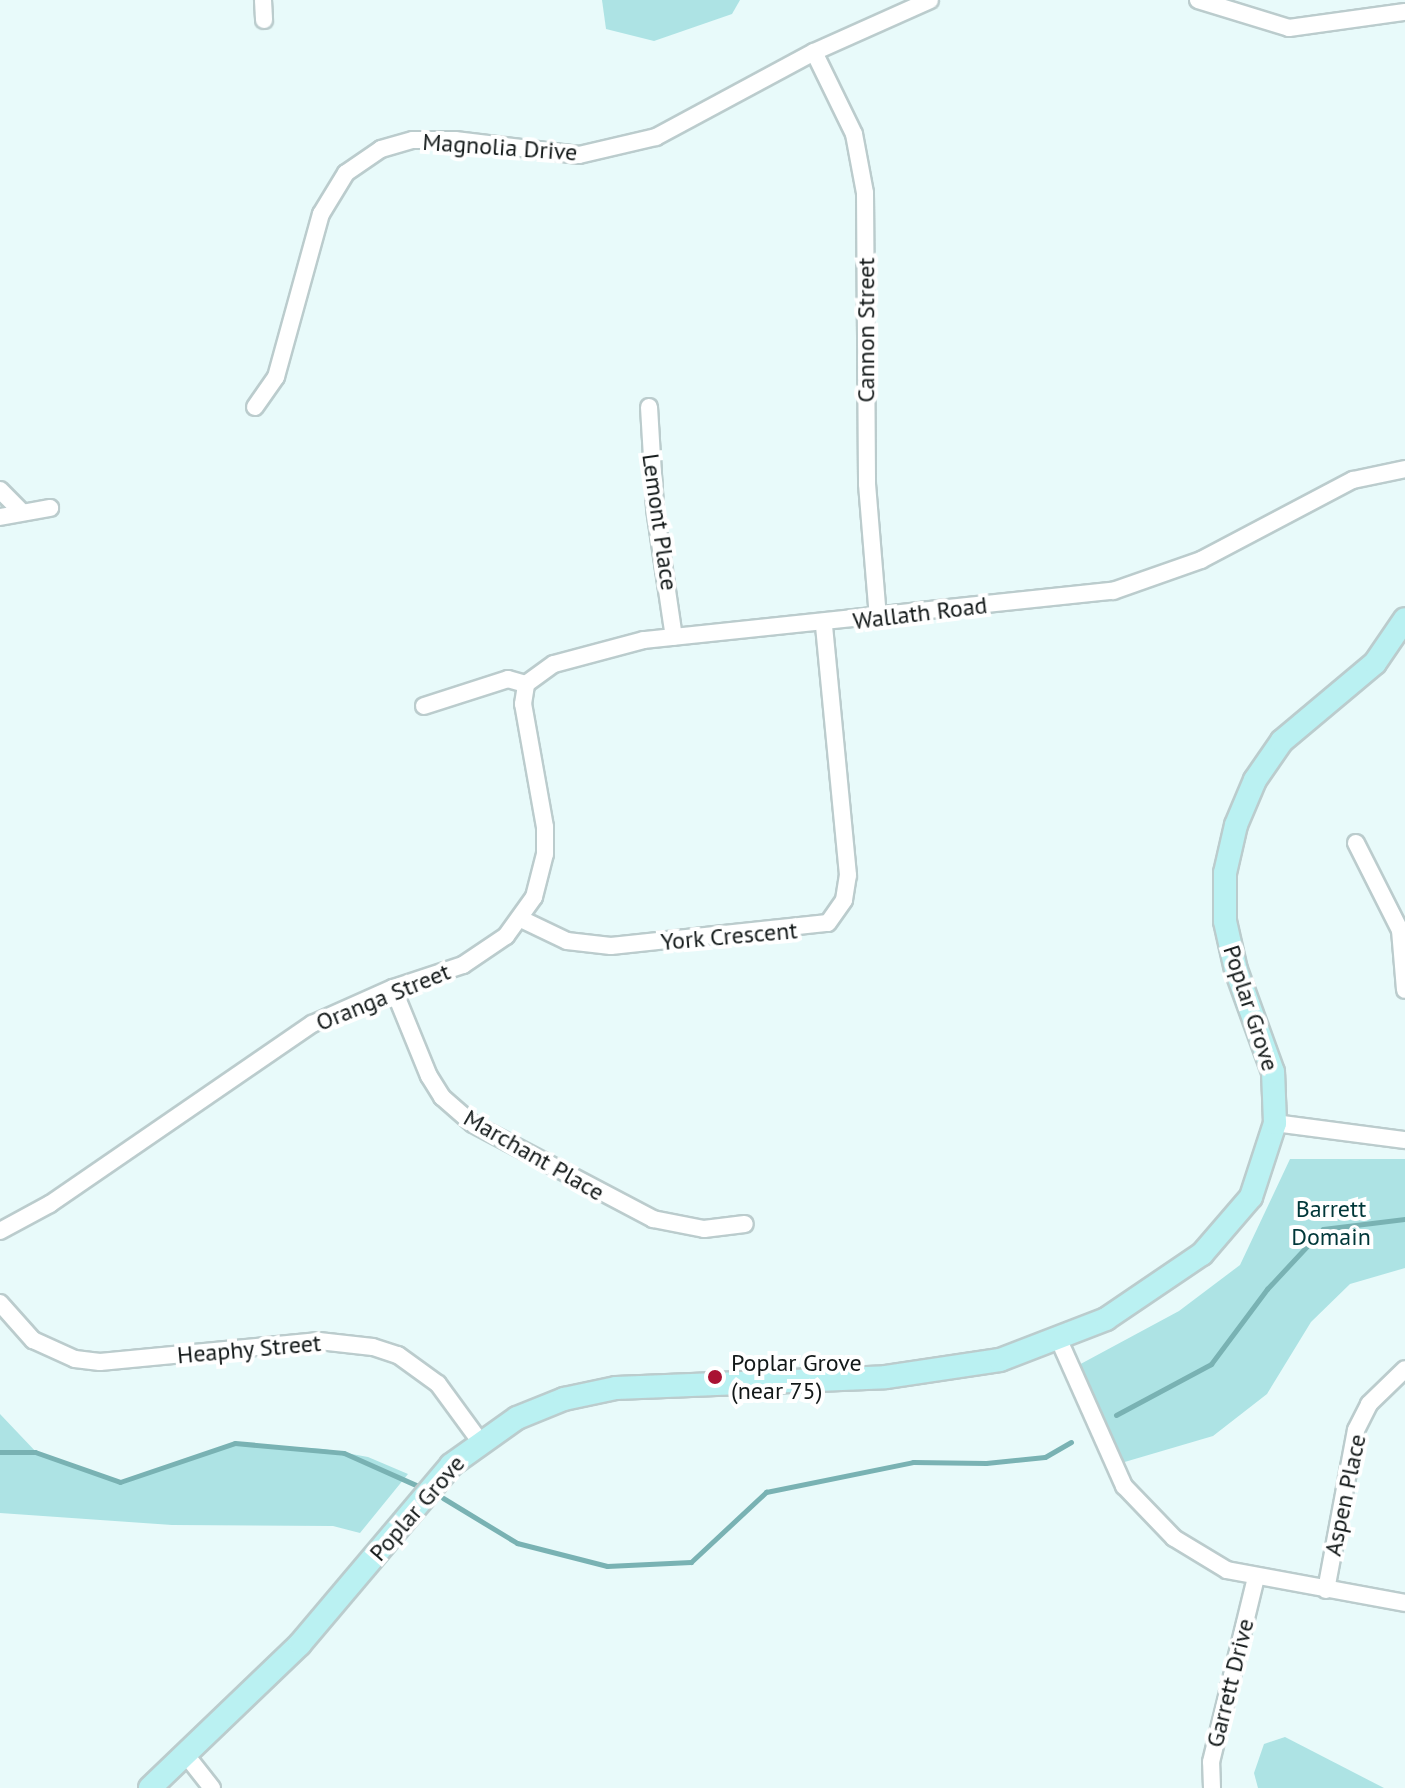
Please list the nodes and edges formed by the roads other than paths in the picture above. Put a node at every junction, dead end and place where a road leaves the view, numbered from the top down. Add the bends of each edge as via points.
1 (263, 0) edge
2 (930, 0) edge
3 (1198, 0) edge
4 (1405, 12) edge
5 (264, 20) dead end
6 (814, 52) junction
7 (255, 407) dead end
8 (649, 407) dead end
9 (1405, 469) edge
10 (0, 490) edge
11 (50, 508) dead end
12 (20, 510) junction
13 (0, 517) edge
14 (878, 618) junction
15 (1405, 619) edge
16 (824, 624) junction
17 (674, 637) junction
18 (526, 684) junction
19 (424, 706) dead end
20 (1356, 843) dead end
21 (521, 919) junction
22 (393, 988) junction
23 (1405, 990) edge
24 (1275, 1123) junction
25 (1405, 1140) edge
26 (745, 1224) dead end
27 (0, 1231) edge
28 (0, 1303) edge
29 (1059, 1340) junction
30 (1405, 1369) edge
31 (479, 1440) junction
32 (1256, 1578) junction
33 (1326, 1590) junction
34 (1405, 1603) edge
35 (186, 1755) junction
36 (150, 1788) edge
37 (212, 1788) edge
38 (1212, 1788) edge

1 - 5 street
2 - 6 street, Magnolia Drive
3 - 4 street via 1289,28
6 - 7 street, Magnolia Drive via 656,137 579,155 455,140 413,140 381,149 346,173 321,214 276,377
6 - 14 street, Cannon Street via 854,134 865,193 867,484
8 - 17 street, Lemont Place via 655,509
9 - 14 street, Wallath Road via 1353,480 1201,560 1113,591
10 - 12 street
11 - 12 street
12 - 13 street
14 - 16 street, Wallath Road
15 - 24 street, Poplar Grove via 1375,663 1274,752 1243,803 1229,848 1225,921 1236,970 1273,1072
16 - 17 street, Wallath Road
16 - 21 street, York Crescent via 848,875 844,900 828,923 611,946 567,941
17 - 18 street, Wallath Road via 575,656 535,673
18 - 19 street via 508,679
18 - 21 street, Oranga Street via 523,704 545,854 534,897
20 - 23 street via 1400,930
21 - 22 street, Oranga Street via 488,951 463,965
22 - 26 street, Marchant Place via 429,1076 442,1097 473,1124 653,1219 704,1229
22 - 27 street, Oranga Street via 312,1024 50,1204
24 - 25 street
24 - 29 street, Poplar Grove via 1256,1187 1221,1235 1141,1298
28 - 31 street, Heaphy Street via 33,1340 75,1359 100,1362 319,1341 373,1347 398,1355 438,1384
29 - 31 street, Poplar Grove via 936,1373 604,1390 539,1408
29 - 32 street via 1124,1486 1198,1556
30 - 33 street, Aspen Place via 1369,1404 1356,1430
31 - 35 street, Poplar Grove via 428,1488 300,1644
32 - 33 street
32 - 38 street, Garrett Drive via 1211,1762
33 - 34 street
35 - 36 street, Poplar Grove
35 - 37 street

